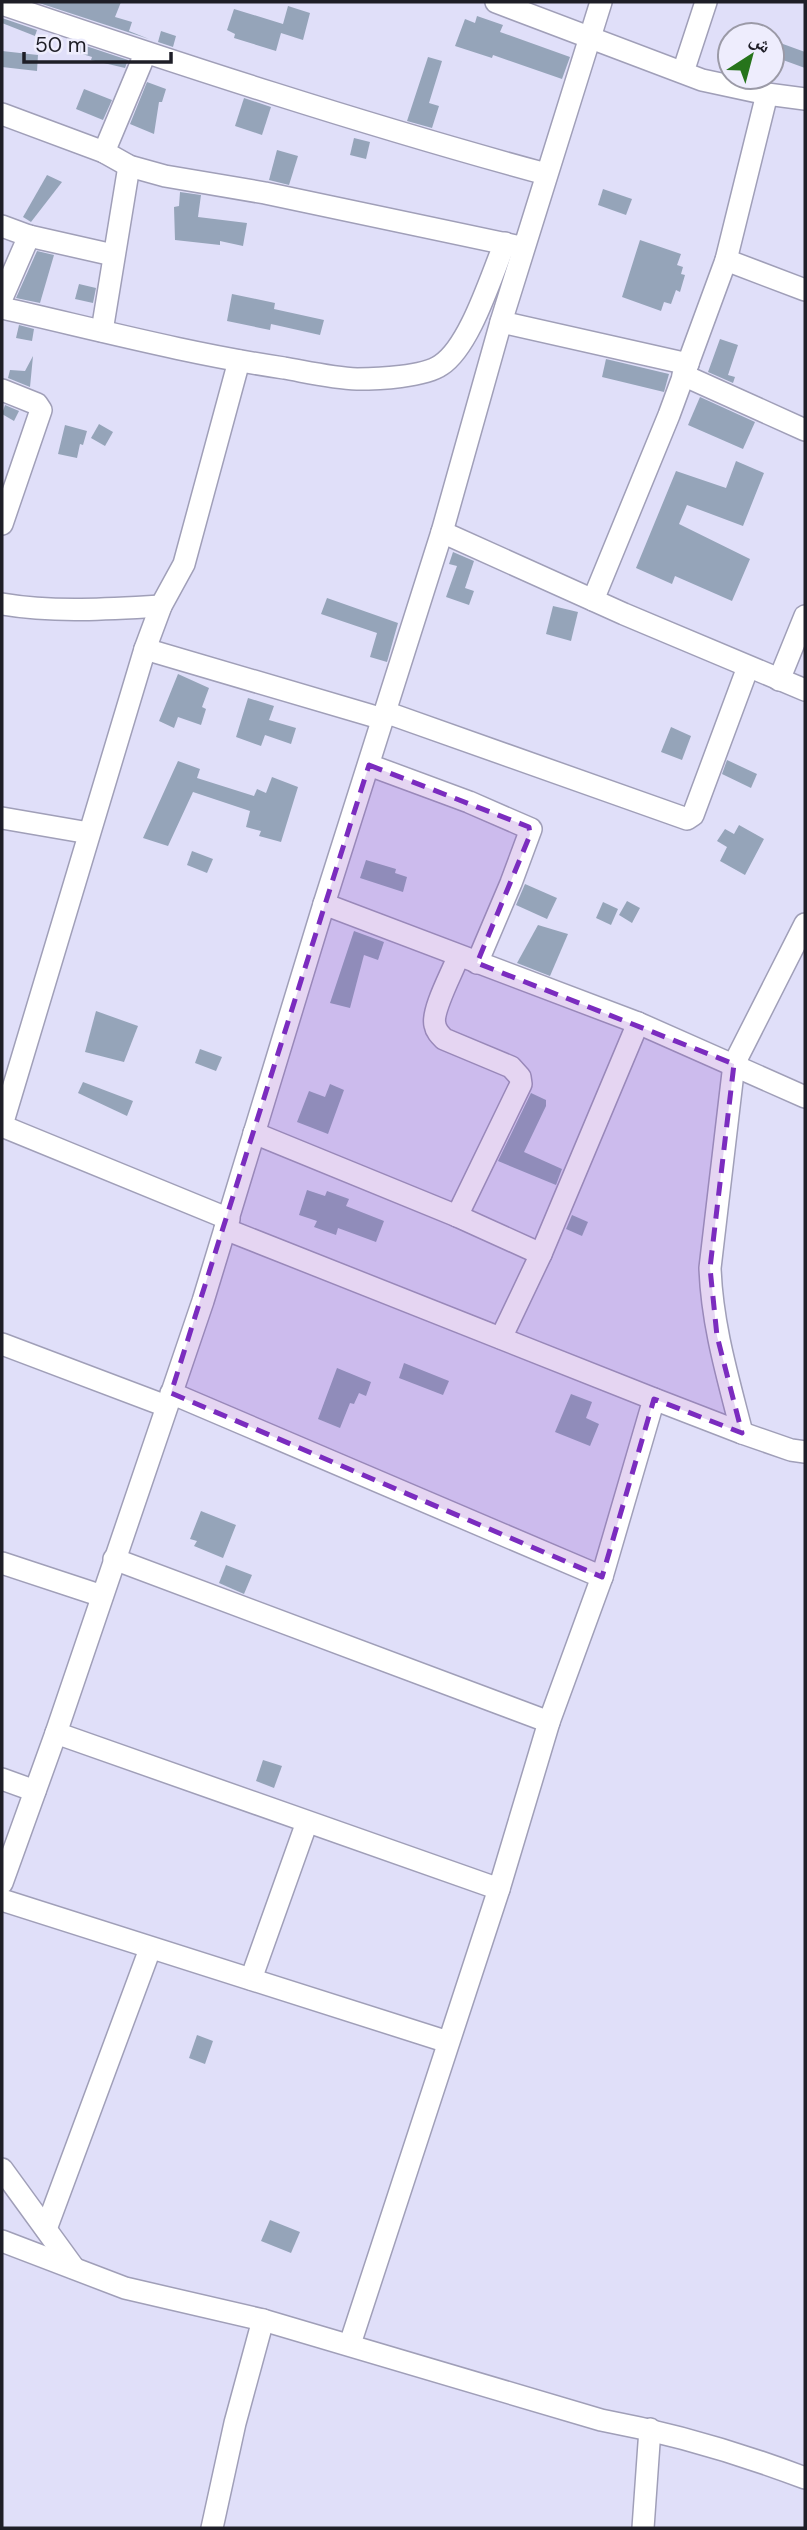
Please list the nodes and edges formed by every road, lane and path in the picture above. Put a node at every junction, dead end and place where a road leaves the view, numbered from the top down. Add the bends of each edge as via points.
1 (496, 2) edge
2 (601, 2) edge
3 (706, 2) edge
4 (2, 5) edge
5 (590, 37) junction
6 (145, 54) junction
7 (683, 72) junction
8 (767, 94) junction
9 (805, 99) edge
10 (2, 114) edge
11 (104, 152) junction
12 (129, 166) junction
13 (546, 174) junction
14 (2, 226) edge
15 (29, 236) junction
16 (514, 245) junction
17 (113, 255) junction
18 (726, 260) junction
19 (805, 290) edge
20 (2, 298) edge
21 (2, 308) edge
22 (501, 322) junction
23 (102, 331) junction
24 (239, 361) junction
25 (686, 370) junction
26 (2, 390) edge
27 (805, 430) edge
28 (2, 524) edge
29 (442, 532) junction
30 (593, 600) junction
31 (2, 604) edge
32 (161, 606) junction
33 (805, 616) edge
34 (145, 649) junction
35 (748, 667) junction
36 (779, 680) junction
37 (805, 690) edge
38 (384, 716) junction
39 (369, 765) junction
40 (2, 818) edge
41 (89, 833) junction
42 (324, 904) junction
43 (805, 924) edge
44 (468, 960) junction
45 (638, 1024) junction
46 (734, 1064) junction
47 (803, 1098) edge
48 (2, 1125) edge
49 (254, 1133) junction
50 (457, 1216) junction
51 (227, 1224) junction
52 (541, 1254) junction
53 (501, 1338) junction
54 (2, 1343) edge
55 (168, 1399) junction
56 (654, 1399) junction
57 (743, 1433) junction
58 (798, 1451) edge
59 (805, 1468) edge
60 (114, 1559) junction
61 (2, 1563) edge
62 (601, 1577) junction
63 (102, 1596) junction
64 (549, 1722) junction
65 (56, 1733) junction
66 (2, 1779) edge
67 (35, 1791) junction
68 (307, 1822) junction
69 (2, 1883) edge
70 (499, 1889) junction
71 (2, 1900) edge
72 (149, 1949) junction
73 (251, 1979) junction
74 (448, 2042) junction
75 (2, 2169) edge
76 (46, 2229) junction
77 (2, 2242) edge
78 (74, 2268) junction
79 (263, 2320) junction
80 (350, 2344) junction
81 (650, 2429) junction
82 (805, 2478) edge
83 (212, 2528) edge
84 (643, 2528) edge

1 - 5 street
2 - 5 street
3 - 7 street
4 - 6 street
5 - 7 street
5 - 13 street
6 - 11 street
6 - 13 street
7 - 8 street
8 - 9 street
8 - 18 street
10 - 11 street
11 - 12 street
12 - 16 street
12 - 17 street
13 - 16 street
14 - 15 street
15 - 17 street
15 - 20 street
16 - 22 street
16 - 24 street via 464,339 441,365 424,372 356,379
17 - 23 street
18 - 19 street
18 - 25 street
21 - 23 street
22 - 25 street
22 - 29 street
23 - 24 street
24 - 32 street via 184,564
25 - 27 street
25 - 30 street
26 - 28 street via 37,404 41,410
29 - 30 street
29 - 38 street
30 - 35 street
31 - 32 street via 75,611
32 - 34 street
33 - 36 street
34 - 38 street
34 - 41 street
35 - 36 street
35 - 38 street via 693,815 687,819
36 - 37 street
38 - 39 street
39 - 42 street
39 - 44 street via 531,829 511,883
40 - 41 street
41 - 48 street
42 - 44 street
42 - 49 street
43 - 46 street
44 - 45 street
44 - 50 street via 435,1014 438,1033 512,1067 521,1084
45 - 46 street
45 - 52 street
46 - 47 street
46 - 57 street via 710,1268 717,1336
48 - 51 street
49 - 50 street
49 - 51 street
50 - 52 street
51 - 53 street
51 - 55 street
52 - 53 street
53 - 56 street
54 - 55 street
55 - 60 street
55 - 62 street
56 - 57 street
56 - 62 street
57 - 58 street
58 - 59 street
60 - 63 street
60 - 64 street
61 - 63 street
62 - 64 street
63 - 65 street
64 - 70 street
65 - 67 street
65 - 68 street
66 - 67 street
67 - 69 street
68 - 70 street
68 - 73 street
70 - 74 street
71 - 72 street
72 - 73 street
72 - 76 street
73 - 74 street
74 - 80 street
75 - 76 street
76 - 78 street
77 - 78 street
78 - 79 street via 125,2288
79 - 80 street
79 - 83 street
80 - 81 street via 601,2420
81 - 82 street
81 - 84 street

